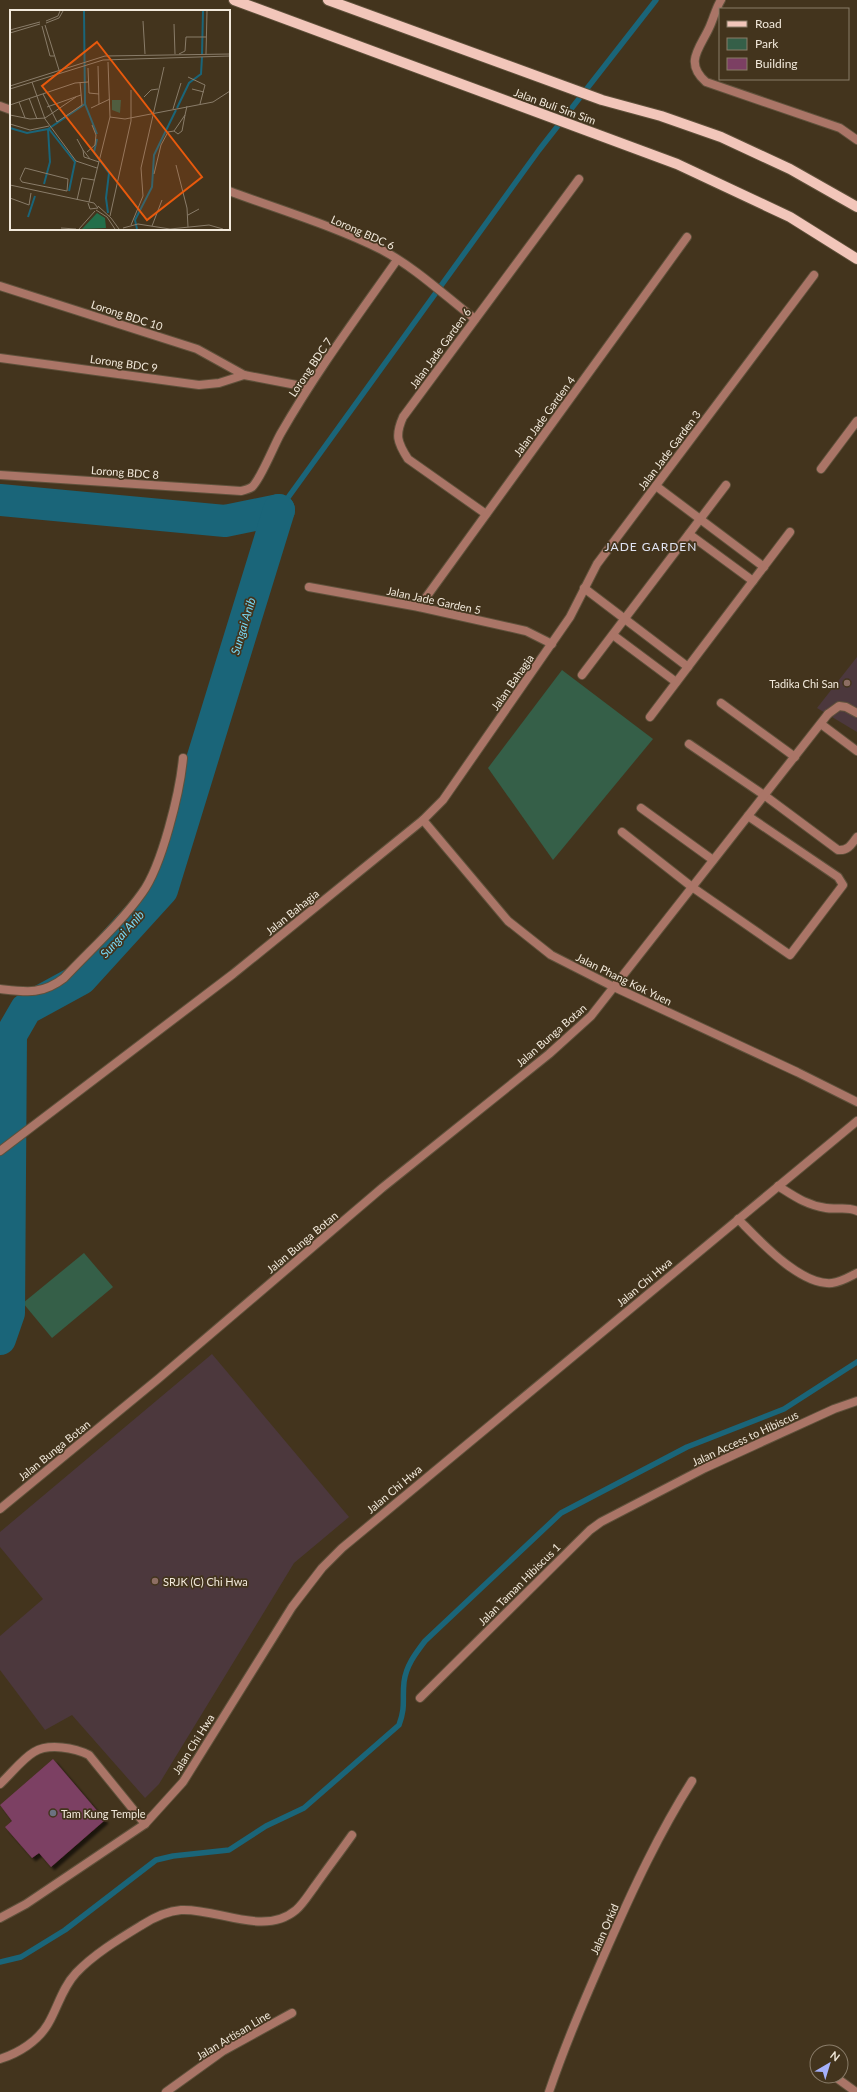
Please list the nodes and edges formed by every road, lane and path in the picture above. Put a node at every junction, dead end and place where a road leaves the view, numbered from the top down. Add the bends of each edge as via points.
1 (234, 0) edge
2 (328, 0) edge
3 (721, 0) edge
4 (0, 106) edge
5 (10, 110) edge
6 (857, 140) edge
7 (579, 179) dead end
8 (230, 191) edge
9 (857, 207) edge
10 (687, 238) dead end
11 (857, 259) edge
12 (397, 260) junction
13 (814, 275) dead end
14 (0, 286) edge
15 (475, 319) junction
16 (0, 358) edge
17 (244, 375) junction
18 (307, 387) junction
19 (857, 421) edge
20 (821, 469) dead end
21 (0, 475) edge
22 (726, 484) dead end
23 (656, 486) junction
24 (248, 490) joint
25 (486, 514) junction
26 (700, 518) junction
27 (790, 532) dead end
28 (689, 534) junction
29 (764, 567) junction
30 (753, 581) junction
31 (309, 587) dead end
32 (584, 588) junction
33 (419, 607) junction
34 (625, 619) junction
35 (613, 635) junction
36 (552, 644) junction
37 (688, 667) junction
38 (582, 675) dead end
39 (676, 682) junction
40 (721, 703) dead end
41 (857, 713) edge
42 (650, 717) dead end
43 (820, 724) junction
44 (689, 744) dead end
45 (857, 751) edge
46 (795, 757) junction
47 (183, 758) dead end
48 (764, 795) junction
49 (641, 808) dead end
50 (748, 816) junction
51 (423, 820) junction
52 (622, 832) dead end
53 (857, 837) edge
54 (714, 860) junction
55 (692, 887) junction
56 (614, 987) junction
57 (0, 989) edge
58 (857, 1102) edge
59 (857, 1122) edge
60 (0, 1151) edge
61 (778, 1186) junction
62 (857, 1211) edge
63 (738, 1219) junction
64 (857, 1273) edge
65 (857, 1401) edge
66 (644, 1500) joint
67 (0, 1509) edge
68 (420, 1698) dead end
69 (692, 1781) dead end
70 (0, 1784) edge
71 (145, 1824) junction
72 (352, 1835) dead end
73 (0, 1918) edge
74 (292, 2014) dead end
75 (0, 2059) edge
76 (845, 2084) edge
77 (166, 2092) edge
78 (549, 2092) edge
79 (856, 2092) edge

1 - 11 main road, Jalan Buli Sim Sim via 677,164 790,217
2 - 9 main road, Jalan Buli Sim Sim via 602,100 661,116 721,138 790,169
3 - 6 street via 696,53 694,64 697,74 706,82 840,128
4 - 5 street
7 - 15 street, Jalan Jade Garden 6
8 - 12 street, Lorong BDC 6 via 341,233
10 - 25 street, Jalan Jade Garden 4
12 - 15 street, Lorong BDC 6
12 - 18 street, Lorong BDC 7
13 - 23 street, Jalan Jade Garden 3
14 - 17 street, Lorong BDC 10 via 197,348
15 - 25 street, Jalan Jade Garden 6 via 403,417 397,431 400,446 408,459
16 - 17 street, Lorong BDC 9 via 199,385 219,383
17 - 18 street
18 - 24 street, Lorong BDC 7 via 271,450 258,479
19 - 20 street
21 - 24 street, Lorong BDC 8
22 - 26 street
23 - 26 street
23 - 32 street, Jalan Jade Garden 3 via 597,564
25 - 33 street, Jalan Jade Garden 4
26 - 28 street
26 - 29 street
27 - 29 street
28 - 30 street
28 - 34 street
29 - 30 street
30 - 37 street
31 - 33 street, Jalan Jade Garden 5
32 - 34 street
32 - 36 street, Jalan Jade Garden 3 via 570,617
33 - 36 street, Jalan Jade Garden 5 via 526,631
34 - 35 street
34 - 37 street
35 - 38 street
35 - 39 street
36 - 51 street, Jalan Bahagia via 443,800
37 - 39 street
39 - 42 street
40 - 46 street
41 - 43 street, Jalan Bunga Botan via 839,706
43 - 45 street
43 - 46 street, Jalan Bunga Botan
44 - 48 street
46 - 48 street, Jalan Bunga Botan
47 - 57 street via 181,780 172,814 156,867 143,893 54,986 25,992
48 - 50 street, Jalan Bunga Botan
48 - 53 street via 838,850 850,847
49 - 54 street
50 - 54 street, Jalan Bunga Botan
50 - 55 street via 838,877 843,885 795,950 790,955 785,953
51 - 56 street, Jalan Phang Kok Yuen via 520,932 551,955
51 - 60 street, Jalan Bahagia via 233,974
52 - 55 street
54 - 55 street, Jalan Bunga Botan
55 - 56 street, Jalan Bunga Botan
56 - 58 street, Jalan Phang Kok Yuen
56 - 67 street, Jalan Bunga Botan via 591,1016 550,1054 382,1188 158,1379
59 - 61 street, Jalan Chi Hwa
61 - 62 street via 803,1203
61 - 63 street, Jalan Chi Hwa
63 - 64 street via 772,1253 816,1282 846,1280
63 - 71 street, Jalan Chi Hwa via 367,1525 322,1568 292,1607 183,1782
65 - 66 street, Jalan Access to Hibiscus via 705,1468
66 - 68 street, Jalan Taman Hibiscus 1 via 600,1522 590,1530
69 - 78 street, Jalan Orkid via 669,1817 630,1897 566,2041
70 - 71 street via 34,1752 47,1748 78,1749 89,1755
71 - 73 street, Jalan Chi Hwa via 26,1904
72 - 75 street via 297,1910 283,1918 258,1922 207,1912 181,1910 143,1924 90,1960 75,1974 65,1988 48,2024 36,2038 21,2050
74 - 77 street, Jalan Artisan Line via 224,2051
76 - 79 street

